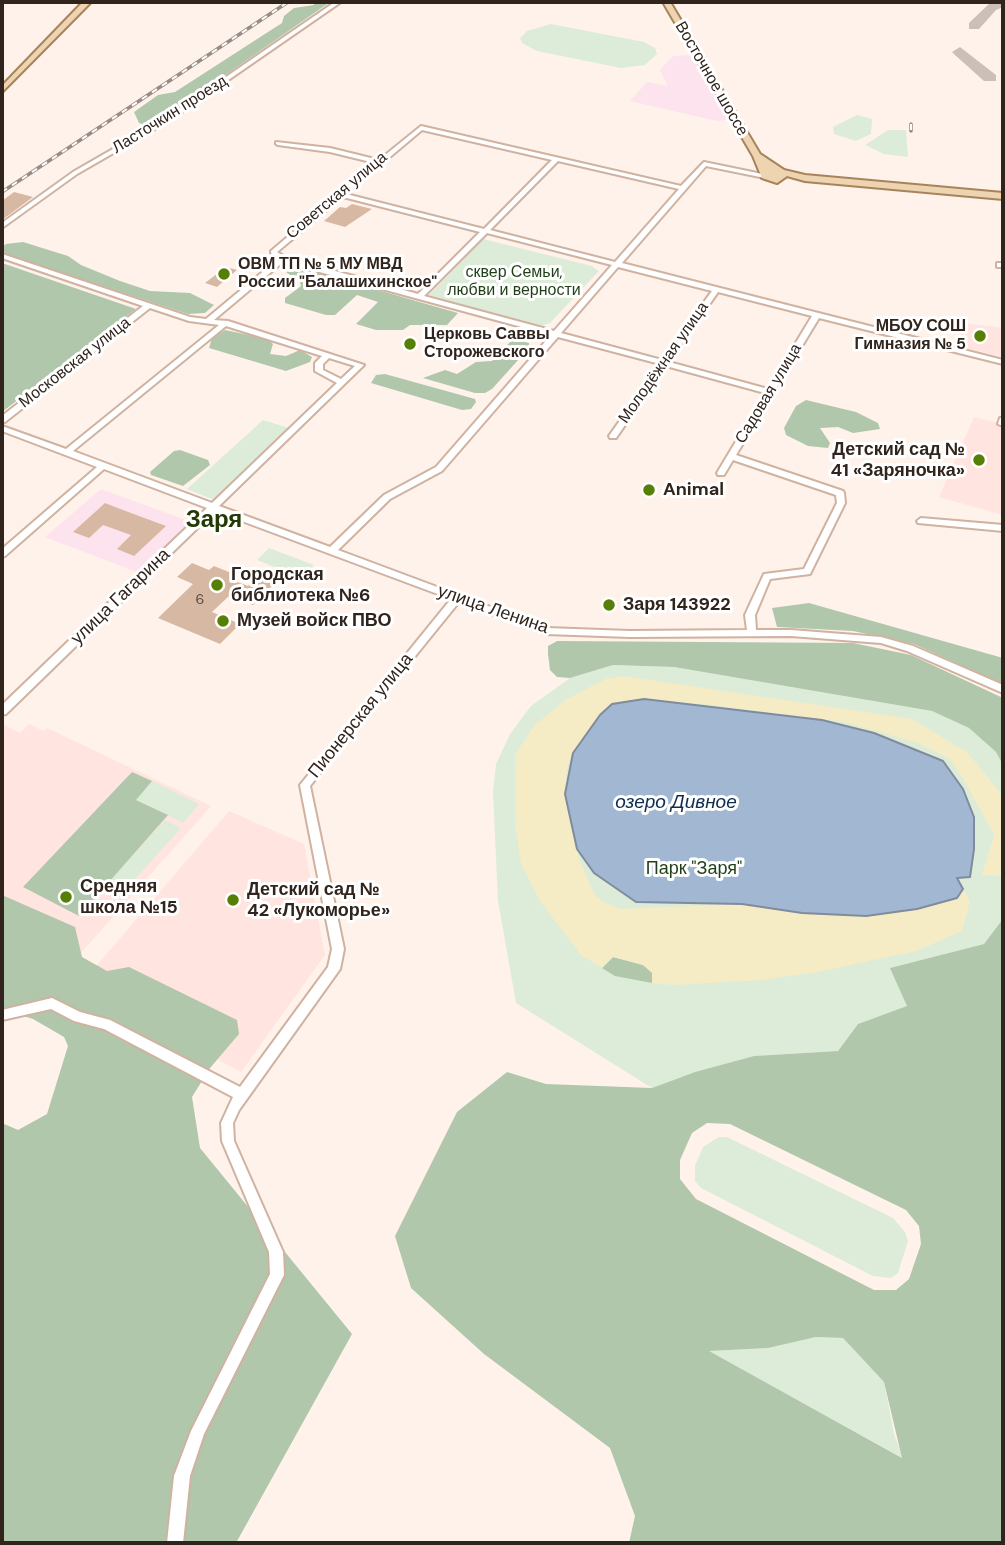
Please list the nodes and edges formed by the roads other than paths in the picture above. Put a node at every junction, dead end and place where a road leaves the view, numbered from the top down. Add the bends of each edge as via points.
1 (87, 2) edge
2 (338, 2) edge
3 (666, 2) edge
4 (2, 90) edge
5 (278, 143) dead end
6 (757, 156) junction
7 (557, 159) junction
8 (378, 162) junction
9 (781, 172) junction
10 (768, 177) junction
11 (835, 182) junction
12 (682, 188) junction
13 (339, 194) junction
14 (1003, 195) edge
15 (2, 226) edge
16 (484, 232) junction
17 (2, 256) edge
18 (282, 259) junction
19 (616, 265) junction
20 (716, 290) junction
21 (419, 297) junction
22 (148, 306) junction
23 (816, 316) junction
24 (209, 320) junction
25 (225, 323) junction
26 (555, 335) junction
27 (328, 355) junction
28 (1003, 362) edge
29 (663, 365) junction
30 (342, 383) junction
31 (770, 392) junction
32 (2, 420) edge
33 (2, 428) edge
34 (613, 436) dead end
35 (67, 452) junction
36 (732, 456) junction
37 (103, 466) junction
38 (721, 473) dead end
39 (213, 507) junction
40 (921, 522) dead end
41 (1003, 528) edge
42 (332, 551) junction
43 (2, 554) edge
44 (457, 598) junction
45 (752, 633) junction
46 (1003, 689) edge
47 (2, 711) edge
48 (2, 1015) edge
49 (238, 1100) junction
50 (175, 1543) edge

1 - 4 main road
2 - 15 street, Ласточкин проезд
3 - 6 main road, Восточное шоссе
5 - 8 street
6 - 9 main road, Восточное шоссе
6 - 10 main road, Восточное шоссе
7 - 8 street, Советская улица via 421,128
7 - 12 street
7 - 16 street
8 - 13 street, Советская улица
9 - 10 main road via 783,177
9 - 11 main road, Восточное шоссе
10 - 11 main road, Восточное шоссе
10 - 12 street via 704,164
11 - 14 main road, Восточное шоссе
12 - 19 street
13 - 16 street
13 - 18 street, Советская улица via 276,247 273,252
16 - 19 street
16 - 21 street
17 - 22 street
18 - 21 street
18 - 24 street, Советская улица
19 - 20 street
19 - 26 street
20 - 23 street
20 - 29 street, Молодёжная улица
21 - 26 street
22 - 24 street
22 - 32 street, Московская улица
23 - 28 street
23 - 31 street, Садовая улица
24 - 25 street
25 - 27 street
25 - 35 street
26 - 29 street
26 - 42 street via 439,470 387,497
27 - 30 street via 319,363 319,371
27 - 30 street, улица Гагарина via 360,365
29 - 31 street
29 - 34 street, Молодёжная улица
30 - 39 street, улица Гагарина
31 - 36 street, Садовая улица
33 - 35 street, улица Ленина
35 - 37 street, улица Ленина
36 - 38 street, Садовая улица
36 - 45 street via 840,493 841,503 807,572 767,576 750,615
37 - 39 street, улица Ленина
37 - 43 street
39 - 42 street, улица Ленина
39 - 47 street, улица Гагарина
40 - 41 street
42 - 44 street, улица Ленина
44 - 45 street, улица Ленина via 561,633
44 - 49 street, Пионерская улица via 305,785 338,949 334,969
45 - 46 street, улица Ленина via 881,640
48 - 49 street via 48,1002 78,1017 107,1024
49 - 50 street via 227,1123 228,1141 276,1252 276,1275 198,1431 182,1476

